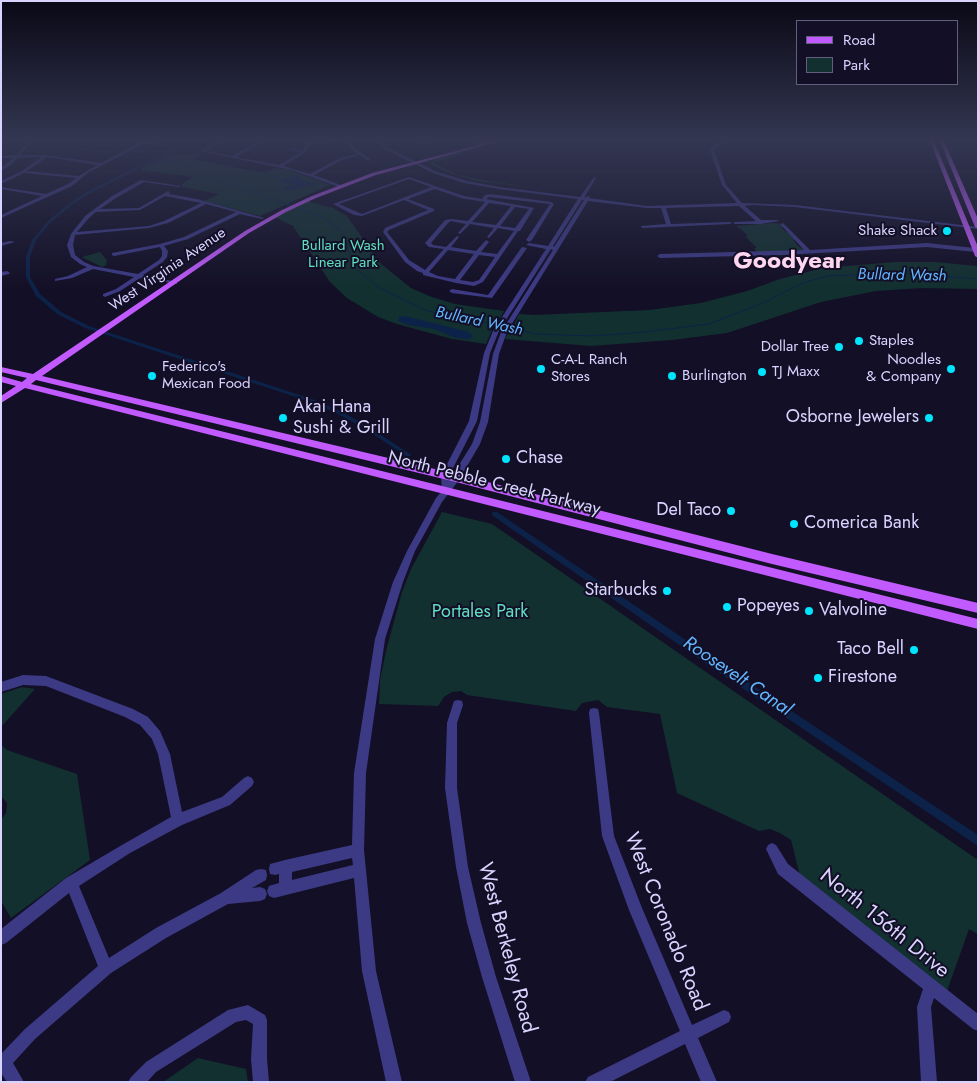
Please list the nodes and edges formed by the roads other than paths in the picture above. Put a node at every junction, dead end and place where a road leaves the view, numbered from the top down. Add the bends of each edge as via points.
1 (952, 191) edge
2 (21, 192) edge
3 (56, 192) edge
4 (124, 192) edge
5 (169, 192) edge
6 (323, 192) edge
7 (370, 192) edge
8 (424, 192) edge
9 (448, 192) edge
10 (477, 192) edge
11 (535, 192) edge
12 (587, 192) edge
13 (729, 192) edge
14 (953, 192) edge
15 (960, 192) edge
16 (964, 193) joint
17 (164, 194) junction
18 (47, 196) junction
19 (584, 198) junction
20 (405, 199) junction
21 (470, 199) junction
22 (486, 199) junction
23 (206, 203) junction
24 (739, 203) junction
25 (968, 203) junction
26 (514, 205) junction
27 (662, 207) junction
28 (1, 209) edge
29 (282, 210) junction
30 (531, 210) junction
31 (14, 211) junction
32 (94, 211) junction
33 (238, 213) junction
34 (546, 214) junction
35 (1, 217) edge
36 (262, 218) junction
37 (469, 223) junction
38 (752, 223) junction
39 (763, 223) junction
40 (965, 225) junction
41 (643, 226) dead end
42 (670, 226) junction
43 (497, 227) junction
44 (978, 227) edge
45 (519, 228) junction
46 (538, 228) junction
47 (73, 234) junction
48 (12, 242) dead end
49 (509, 242) junction
50 (527, 244) junction
51 (1, 245) edge
52 (161, 245) junction
53 (428, 245) joint
54 (447, 248) junction
55 (552, 248) junction
56 (808, 251) junction
57 (477, 253) junction
58 (976, 253) edge
59 (114, 254) dead end
60 (660, 256) dead end
61 (498, 257) junction
62 (515, 261) junction
63 (92, 267) junction
64 (425, 274) junction
65 (138, 276) junction
66 (57, 280) dead end
67 (457, 281) junction
68 (171, 283) junction
69 (452, 291) junction
70 (105, 295) dead end
71 (447, 297) dead end
72 (511, 320) joint
73 (500, 332) junction
74 (1, 369) edge
75 (1, 379) edge
76 (25, 380) junction
77 (1, 393) edge
78 (1, 400) edge
79 (451, 477) junction
80 (445, 490) junction
81 (553, 516) junction
82 (617, 520) junction
83 (978, 608) edge
84 (978, 624) edge
85 (1, 687) edge
86 (458, 705) dead end
87 (594, 713) dead end
88 (248, 782) dead end
89 (178, 820) junction
90 (772, 849) dead end
91 (358, 850) junction
92 (359, 870) junction
93 (261, 875) dead end
94 (71, 883) junction
95 (260, 894) dead end
96 (226, 898) junction
97 (1, 938) edge
98 (106, 968) junction
99 (930, 986) junction
100 (724, 1017) dead end
101 (978, 1024) edge
102 (689, 1034) junction
103 (3, 1064) edge
104 (16, 1082) edge
105 (136, 1082) edge
106 (261, 1082) edge
107 (394, 1082) edge
108 (523, 1082) edge
109 (593, 1082) edge
110 (709, 1082) edge
111 (929, 1082) edge

1 - 40 main road
2 - 18 street
3 - 18 street
4 - 32 street
5 - 17 street
6 - 29 main road, West Virginia Avenue
7 - 20 street via 335,204 358,215
8 - 20 street
9 - 21 street
10 - 21 street
11 - 19 street
12 - 19 street
13 - 24 street
14 - 25 main road
15 - 16 main road
16 - 25 main road
17 - 23 street
17 - 32 street via 140,210
18 - 31 street
19 - 24 street via 657,204
19 - 27 street
19 - 55 street
20 - 64 street via 432,210 385,230 407,261
21 - 22 street
22 - 26 street
22 - 34 street via 551,203
22 - 37 street
23 - 33 street
23 - 47 street via 149,227
24 - 27 street
24 - 38 street
24 - 39 street
24 - 40 street
25 - 44 main road
26 - 30 street
26 - 43 street
27 - 42 street
28 - 31 street
29 - 36 main road, West Virginia Avenue
29 - 68 main road, West Virginia Avenue
30 - 34 street
30 - 45 street
31 - 35 street
32 - 47 street
33 - 36 street
33 - 52 street via 196,234
34 - 46 street
36 - 68 main road, West Virginia Avenue
37 - 43 street
37 - 53 street via 447,222
37 - 54 street
38 - 39 street
38 - 42 street
39 - 56 street via 780,223
40 - 44 street
40 - 58 main road
41 - 42 street
43 - 45 street
43 - 57 street
45 - 46 street
45 - 49 street
46 - 50 street
47 - 63 street via 70,245 73,256
48 - 51 street
49 - 50 street
49 - 61 street
50 - 55 street
50 - 62 street
52 - 59 street
52 - 65 street via 165,251 164,258
53 - 54 street
54 - 57 street
54 - 64 street
55 - 72 street
55 - 73 street via 503,318
56 - 58 street via 927,245
56 - 60 street
57 - 61 street
57 - 67 street
61 - 62 street
61 - 67 street via 478,283
62 - 69 street via 490,297
63 - 65 street
63 - 66 street
64 - 67 street
65 - 68 street
65 - 70 street
67 - 69 street
68 - 76 main road, West Virginia Avenue
69 - 71 street
72 - 73 street
73 - 79 street via 484,422 476,444
74 - 76 main road, North Pebble Creek Parkway
75 - 76 main road, North Pebble Creek Parkway
76 - 77 main road, West Virginia Avenue
76 - 78 main road, West Virginia Avenue
76 - 79 main road, North Pebble Creek Parkway
76 - 80 main road, North Pebble Creek Parkway
79 - 80 street
79 - 82 main road, North Pebble Creek Parkway
80 - 81 main road, North Pebble Creek Parkway
80 - 91 street via 404,565 380,639 360,773
81 - 82 main road via 571,515 604,523
81 - 84 main road, North Pebble Creek Parkway
82 - 83 main road, North Pebble Creek Parkway
85 - 89 street via 23,680 46,681 129,712 144,722 156,735 164,754
86 - 108 street, West Berkeley Road via 452,723 451,788 462,867 489,977
87 - 102 street, West Coronado Road via 608,836
88 - 89 street via 226,801
89 - 94 street
90 - 99 street, North 156th Drive via 784,869
91 - 92 street
91 - 92 street via 280,867 280,889
92 - 107 street via 369,971
93 - 96 street
94 - 97 street
94 - 98 street
95 - 96 street
96 - 98 street via 161,933
98 - 103 street via 30,1034
99 - 101 street, North 156th Drive
99 - 111 street via 924,1007
100 - 102 street
102 - 109 street
102 - 110 street, West Coronado Road
103 - 104 street
105 - 106 street via 151,1067 233,1015 248,1012 260,1020

